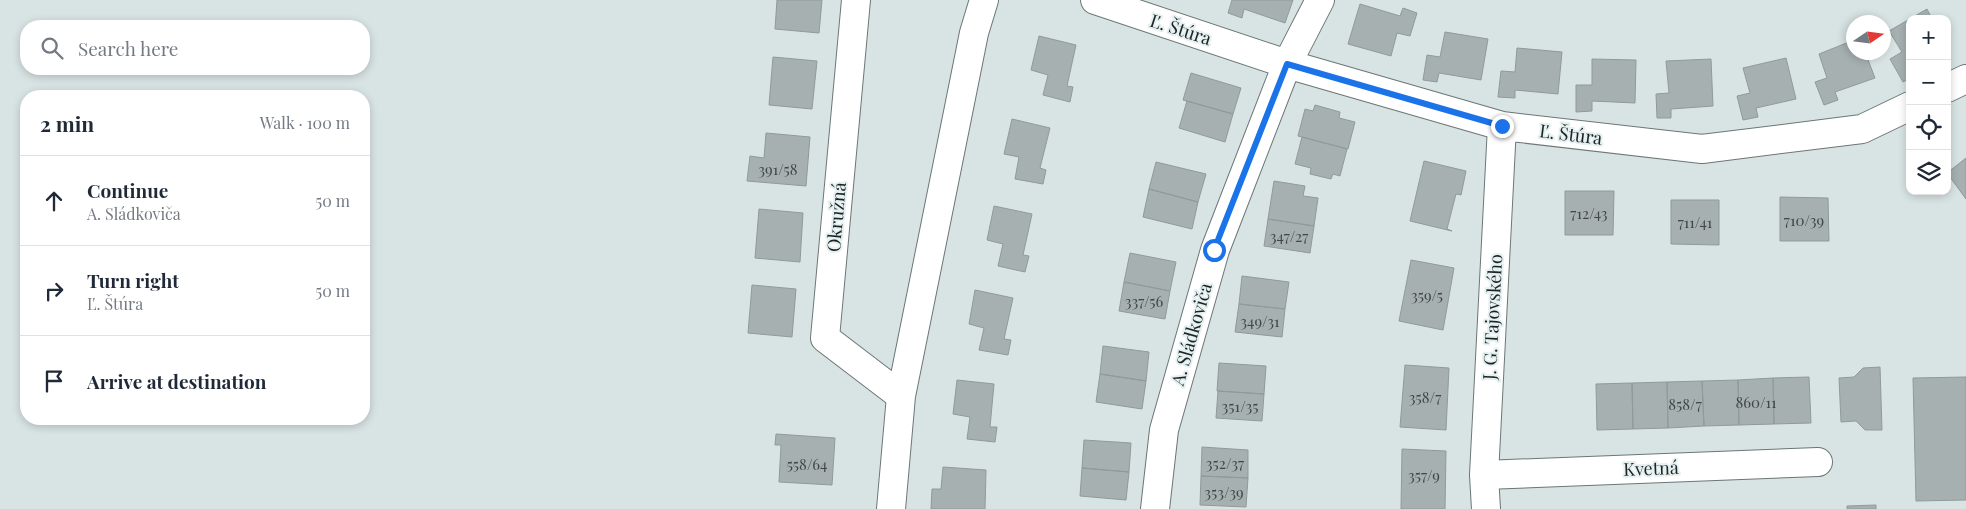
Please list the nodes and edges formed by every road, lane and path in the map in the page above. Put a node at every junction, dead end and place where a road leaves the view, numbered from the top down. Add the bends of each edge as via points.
1 (856, 0) edge
2 (984, 0) edge
3 (1096, 0) edge
4 (1320, 0) edge
5 (1287, 64) junction
6 (1966, 79) edge
7 (1951, 86) edge
8 (1906, 108) edge
9 (1502, 126) junction
10 (901, 396) junction
11 (1818, 462) dead end
12 (1484, 475) junction
13 (891, 509) edge
14 (1155, 509) edge
15 (1486, 509) edge

1 - 10 street, Okružná via 825,338
2 - 10 street via 974,33
3 - 5 street, Ľ. Štúra
4 - 5 street, A. Sládkoviča
5 - 9 street, Ľ. Štúra
5 - 14 street, A. Sládkoviča via 1214,250 1164,430
6 - 7 street
8 - 9 street, Ľ. Štúra via 1862,128 1702,149
9 - 12 street, J. G. Tajovského
10 - 13 street
11 - 12 street, Kvetná
12 - 15 street, J. G. Tajovského

